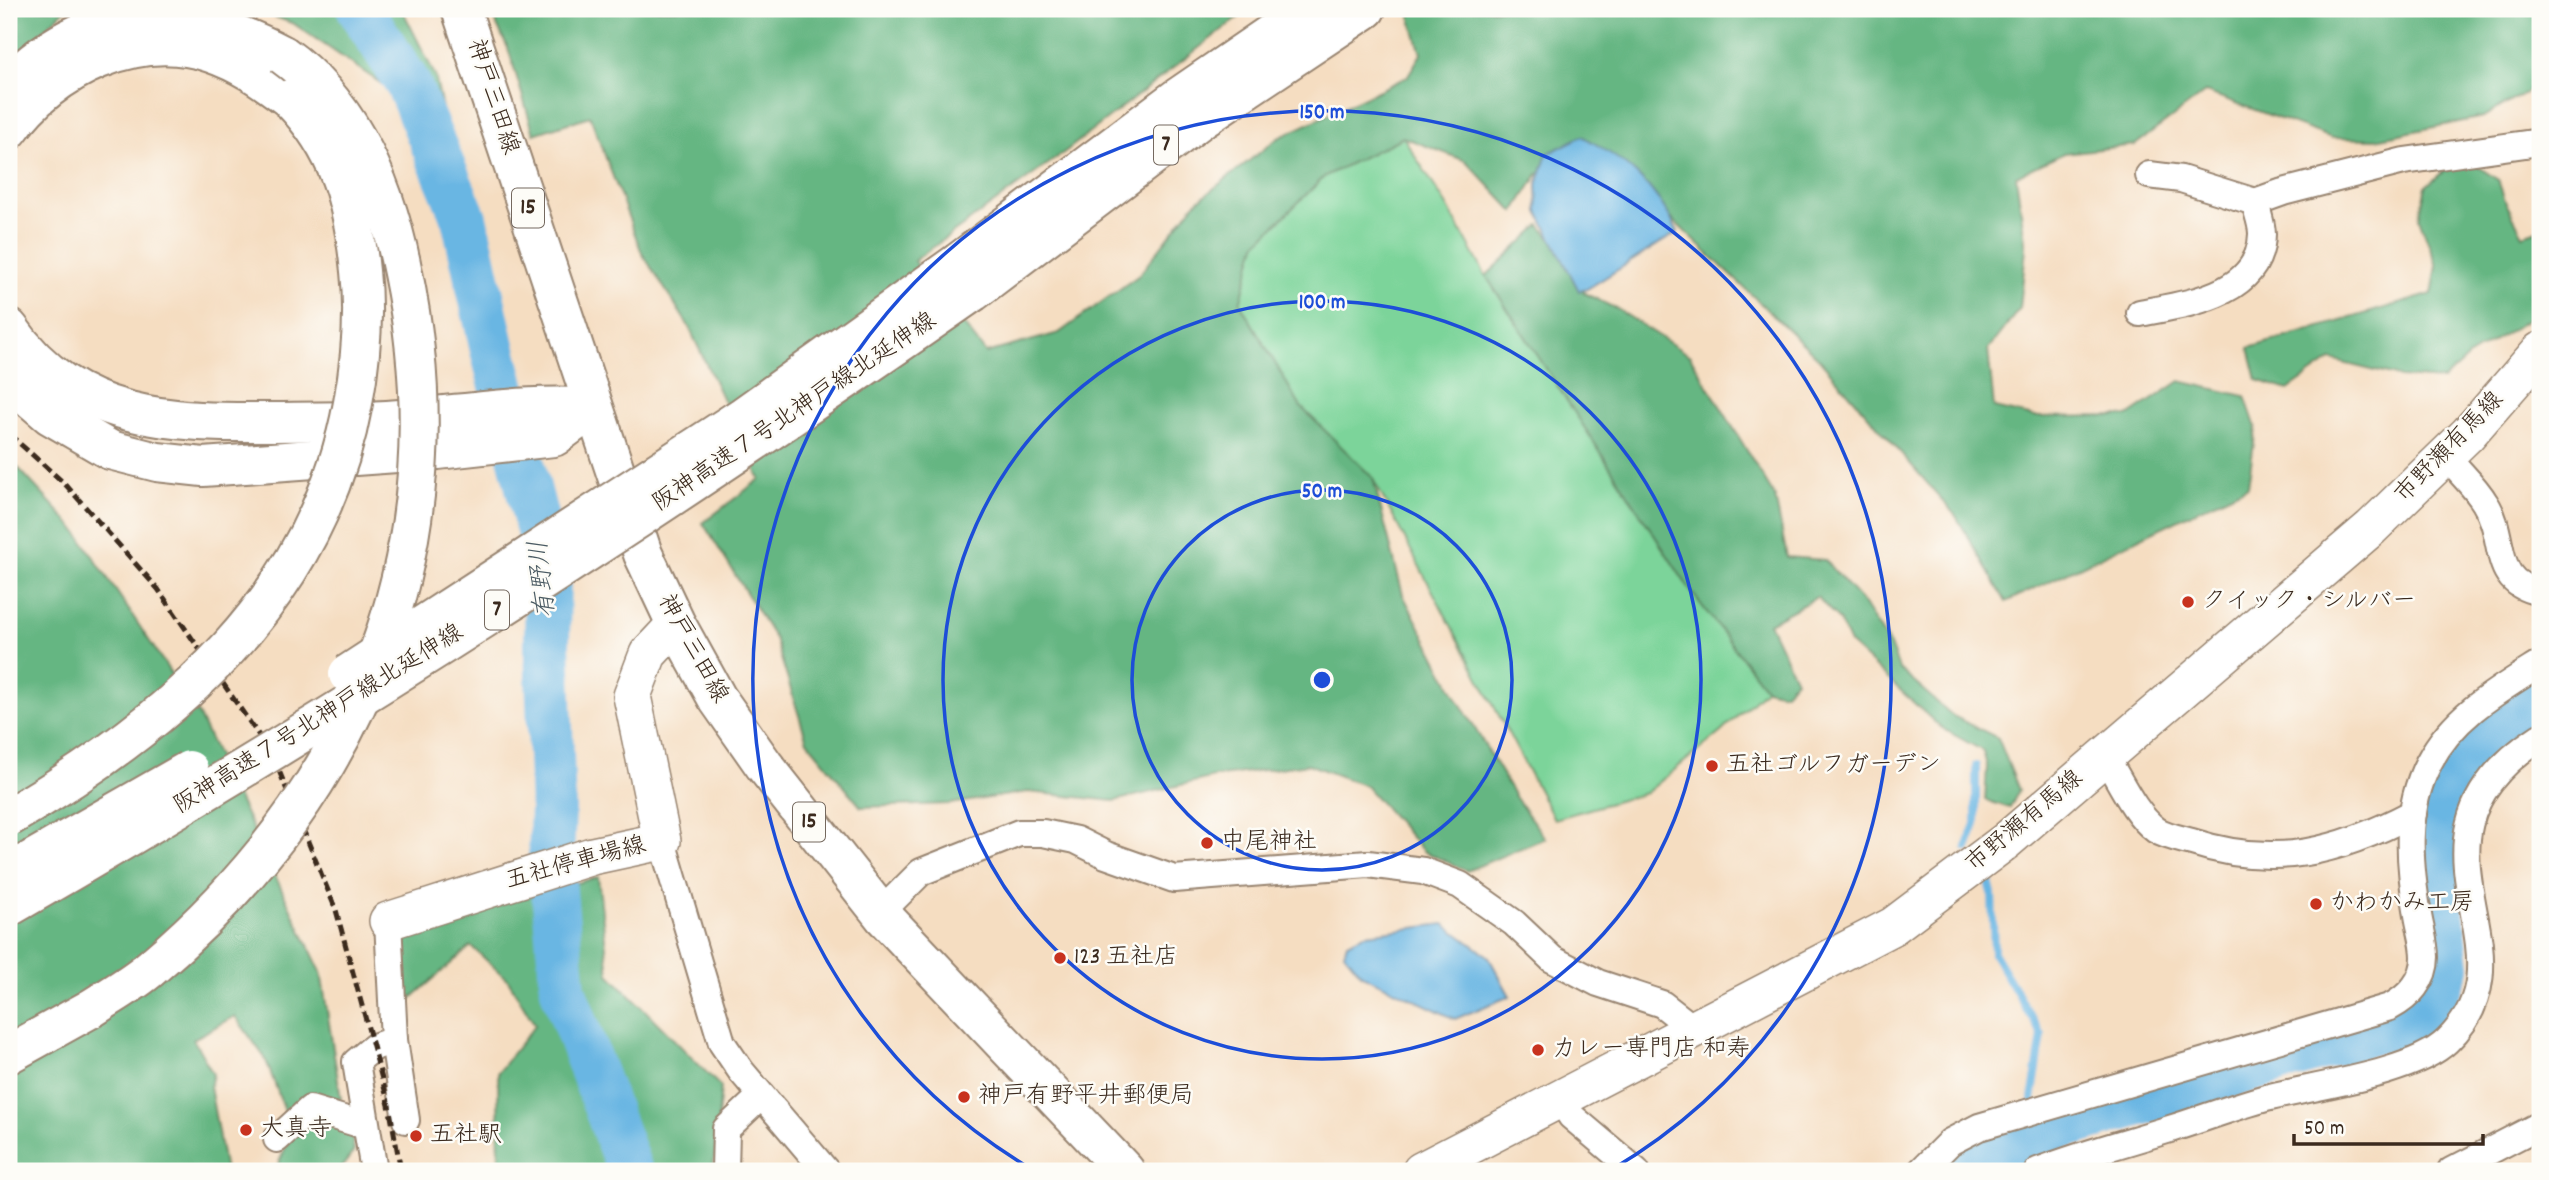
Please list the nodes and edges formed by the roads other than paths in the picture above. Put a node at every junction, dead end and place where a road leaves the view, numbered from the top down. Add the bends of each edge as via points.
1 (461, 9) edge
2 (1307, 9) edge
3 (1366, 9) edge
4 (9, 84) edge
5 (9, 130) edge
6 (2540, 142) edge
7 (2149, 175) dead end
8 (2255, 202) junction
9 (966, 277) junction
10 (2140, 313) dead end
11 (9, 328) edge
12 (2540, 351) edge
13 (9, 380) edge
14 (593, 408) junction
15 (436, 433) junction
16 (2447, 457) junction
17 (2540, 592) edge
18 (676, 624) junction
19 (2540, 664) edge
20 (2540, 737) edge
21 (2104, 755) junction
22 (2413, 813) junction
23 (9, 817) edge
24 (662, 841) junction
25 (9, 873) edge
26 (9, 907) edge
27 (884, 917) junction
28 (388, 921) joint
29 (1694, 1029) junction
30 (394, 1040) junction
31 (14, 1051) edge
32 (761, 1096) junction
33 (1560, 1098) junction
34 (406, 1120) dead end
35 (2540, 1125) edge
36 (366, 1126) junction
37 (277, 1139) dead end
38 (1119, 1169) edge
39 (374, 1171) edge
40 (725, 1171) edge
41 (826, 1171) edge
42 (1421, 1171) edge
43 (1636, 1171) edge
44 (1921, 1171) edge
45 (2038, 1171) edge
46 (2451, 1171) edge

1 - 14 main road, 神戸三田線 / 15
2 - 9 main road, 7 via 1177,98
3 - 9 main road, 7
4 - 31 main road, bridge via 57,44 86,30 161,16 238,32 304,70 344,118 372,170 399,251 419,402 420,460 397,598 371,677 312,784 217,908 150,969
5 - 23 main road, bridge via 39,93 79,68 120,52 179,47 236,63 290,99 323,136 334,158 355,227 363,326 349,429 337,471 316,523 284,581 234,645 176,701 113,750
6 - 8 street via 2404,162
7 - 8 street via 2181,179
8 - 10 street via 2262,234 2255,262 2240,279 2222,293
9 - 25 main road, 阪神高速７号北神戸線北延伸線 / 7, bridge via 742,417 288,714
9 - 26 main road, 阪神高速７号北神戸線北延伸線 / 7, bridge via 663,503 287,743
11 - 15 main road via 41,368 67,387 100,403 140,414 216,422 386,420
12 - 16 main road, 市野瀬有馬線
13 - 15 main road via 50,415 110,450 157,462 216,466
14 - 15 main road via 551,421
14 - 18 main road, 神戸三田線 / 15 via 643,554
16 - 17 street via 2486,504 2509,578 2521,589
16 - 21 main road, 市野瀬有馬線 via 2371,528
18 - 24 main road, 五社停車場線 via 648,654 632,696
18 - 27 main road, 神戸三田線 / 15 via 717,698 764,765
19 - 22 street via 2466,713 2429,762
20 - 45 street via 2518,751 2487,782 2469,820 2464,857 2481,980 2462,1025 2445,1043 2401,1065 2264,1099
21 - 22 street via 2157,831 2229,854 2261,857 2344,844
21 - 29 main road, 市野瀬有馬線 via 2006,841 1893,926
22 - 44 street via 2411,873 2425,958 2413,990 2403,1000 1979,1127 1950,1142
24 - 28 main road, 五社停車場線 via 592,856
24 - 32 street via 722,1043
27 - 29 street via 892,901 921,872 1019,833 1076,840 1174,879 1368,864 1423,871 1460,885 1514,923 1552,959 1598,983 1662,1004
27 - 38 main road, 神戸三田線 / 15
28 - 30 street
29 - 33 main road, 市野瀬有馬線
30 - 34 street
30 - 36 street via 374,1047 356,1062
32 - 40 street via 726,1129
32 - 41 street
33 - 42 main road, 市野瀬有馬線
33 - 43 street via 1571,1116
35 - 46 street
36 - 37 street via 310,1109
36 - 39 street

